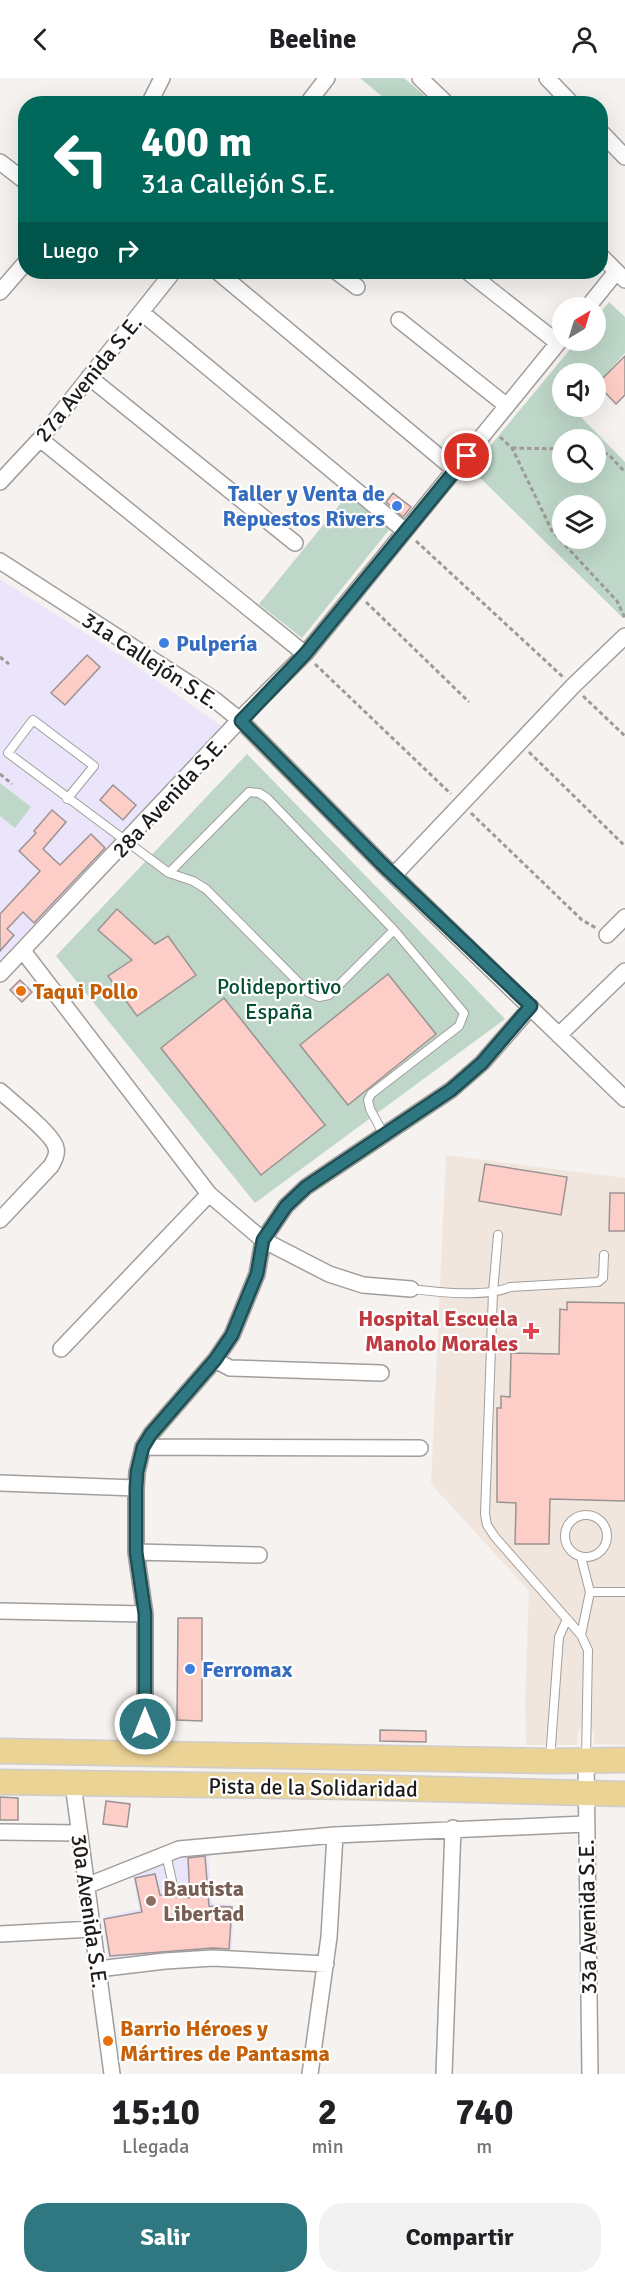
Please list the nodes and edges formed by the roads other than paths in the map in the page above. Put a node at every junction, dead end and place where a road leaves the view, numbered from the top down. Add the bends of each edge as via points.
1 (162, 78) edge
2 (327, 78) edge
3 (420, 78) edge
4 (547, 78) edge
5 (153, 96) edge
6 (313, 96) edge
7 (439, 96) edge
8 (564, 96) edge
9 (608, 139) edge
10 (625, 157) edge
11 (0, 162) edge
12 (18, 176) edge
13 (608, 263) edge
14 (18, 271) edge
15 (621, 276) edge
16 (167, 279) edge
17 (226, 279) edge
18 (346, 279) edge
19 (477, 279) edge
20 (357, 287) dead end
21 (0, 292) edge
22 (599, 297) edge
23 (141, 312) junction
24 (399, 320) dead end
25 (552, 335) edge
26 (552, 351) edge
27 (89, 377) junction
28 (507, 406) junction
29 (40, 439) junction
30 (455, 470) junction
31 (0, 483) edge
32 (405, 531) junction
33 (295, 543) dead end
34 (0, 561) edge
35 (625, 636) edge
36 (305, 654) junction
37 (241, 721) junction
38 (67, 799) junction
39 (127, 842) junction
40 (169, 873) junction
41 (394, 875) junction
42 (625, 917) edge
43 (394, 930) junction
44 (607, 935) dead end
45 (23, 951) junction
46 (625, 971) edge
47 (0, 975) edge
48 (531, 1006) junction
49 (559, 1035) junction
50 (0, 1091) edge
51 (625, 1099) edge
52 (384, 1135) junction
53 (209, 1194) junction
54 (0, 1220) edge
55 (498, 1235) dead end
56 (263, 1240) junction
57 (604, 1255) dead end
58 (411, 1288) joint
59 (493, 1292) junction
60 (61, 1349) dead end
61 (215, 1360) junction
62 (381, 1373) dead end
63 (143, 1447) junction
64 (420, 1448) dead end
65 (0, 1484) edge
66 (136, 1488) junction
67 (136, 1552) junction
68 (259, 1556) dead end
69 (581, 1557) junction
70 (590, 1592) junction
71 (625, 1592) edge
72 (0, 1611) edge
73 (145, 1614) junction
74 (567, 1619) junction
75 (581, 1635) junction
76 (0, 1751) edge
77 (145, 1753) junction
78 (586, 1760) junction
79 (625, 1760) edge
80 (550, 1761) junction
81 (0, 1782) edge
82 (73, 1784) junction
83 (586, 1793) junction
84 (625, 1794) edge
85 (585, 1824) junction
86 (453, 1828) junction
87 (0, 1832) edge
88 (79, 1833) junction
89 (335, 1834) junction
90 (166, 1854) junction
91 (86, 1886) junction
92 (174, 1890) dead end
93 (92, 1929) junction
94 (7, 1933) edge
95 (0, 1947) edge
96 (326, 1964) junction
97 (98, 1969) junction
98 (112, 2074) edge
99 (310, 2074) edge
100 (444, 2074) edge
101 (590, 2074) edge

1 - 5 street
2 - 6 street
3 - 7 street
4 - 8 street
9 - 10 street
11 - 12 street
13 - 15 street
14 - 21 street
15 - 22 street
16 - 23 street, 27a Avenida S.E.
17 - 30 street
18 - 20 street
19 - 25 street
23 - 27 street, 27a Avenida S.E.
23 - 32 street
24 - 28 street
26 - 28 street, 28a Avenida S.E.
27 - 29 street, 27a Avenida S.E.
27 - 33 street
28 - 30 street, 28a Avenida S.E.
29 - 31 street, 27a Avenida S.E.
29 - 36 street
30 - 32 street, 28a Avenida S.E.
32 - 36 street, 28a Avenida S.E.
34 - 37 street, 31a Callejón S.E. via 215,700
35 - 41 street
36 - 37 street, 28a Avenida S.E.
37 - 39 street, 28a Avenida S.E.
37 - 41 street, 31a Callejón S.E.
38 - 38 lane via 8,753 33,720 93,766
38 - 39 lane
39 - 40 lane
39 - 45 street, 28a Avenida S.E.
40 - 43 lane via 206,889 308,992 319,997 329,995
40 - 43 lane via 249,792 259,793
41 - 48 street, 31a Callejón S.E.
42 - 44 street
43 - 52 lane via 464,1013 459,1026 371,1094 370,1109
45 - 47 street, 28a Avenida S.E.
45 - 53 street
46 - 49 street
48 - 49 street, 31a Callejón S.E.
48 - 52 street via 482,1063 451,1090
49 - 51 street, 31a Callejón S.E.
50 - 54 street via 51,1137 57,1148 51,1166
52 - 56 street via 306,1187 286,1206
53 - 56 street
53 - 60 street
55 - 59 lane
56 - 58 street via 363,1285
56 - 61 street via 257,1274 244,1308
57 - 59 lane via 603,1278 598,1282 510,1287
58 - 59 lane
59 - 74 lane via 484,1514 495,1537
61 - 62 street via 230,1368
61 - 63 street
63 - 64 street
63 - 66 street
65 - 66 street
66 - 67 street
67 - 68 street
67 - 73 street
69 - 69 lane via 594,1556 606,1541 605,1528 591,1515 572,1520 565,1531 569,1550
69 - 70 lane
70 - 71 lane
70 - 75 lane
72 - 73 street
73 - 77 street
74 - 75 lane
74 - 80 lane via 559,1637
75 - 78 lane via 588,1650
76 - 77 main road, Pista de la Solidaridad
77 - 80 main road, Pista de la Solidaridad
78 - 79 main road, Pista de la Solidaridad
78 - 80 main road, Pista de la Solidaridad
78 - 83 street, 33a Avenida S.E.
81 - 82 main road, Pista de la Solidaridad
82 - 83 main road, Pista de la Solidaridad
82 - 88 street, 30a Avenida S.E.
83 - 84 main road, Pista de la Solidaridad
83 - 85 street, 33a Avenida S.E.
85 - 86 street
85 - 101 street, 33a Avenida S.E.
86 - 89 street
86 - 100 street
87 - 88 street
88 - 91 street, 30a Avenida S.E.
89 - 90 street via 179,1849
89 - 96 street
90 - 91 street
90 - 92 lane
91 - 93 street, 30a Avenida S.E.
93 - 94 street
93 - 97 street, 30a Avenida S.E.
94 - 95 street
96 - 97 street via 213,1958
96 - 99 street
97 - 98 street, 30a Avenida S.E.

